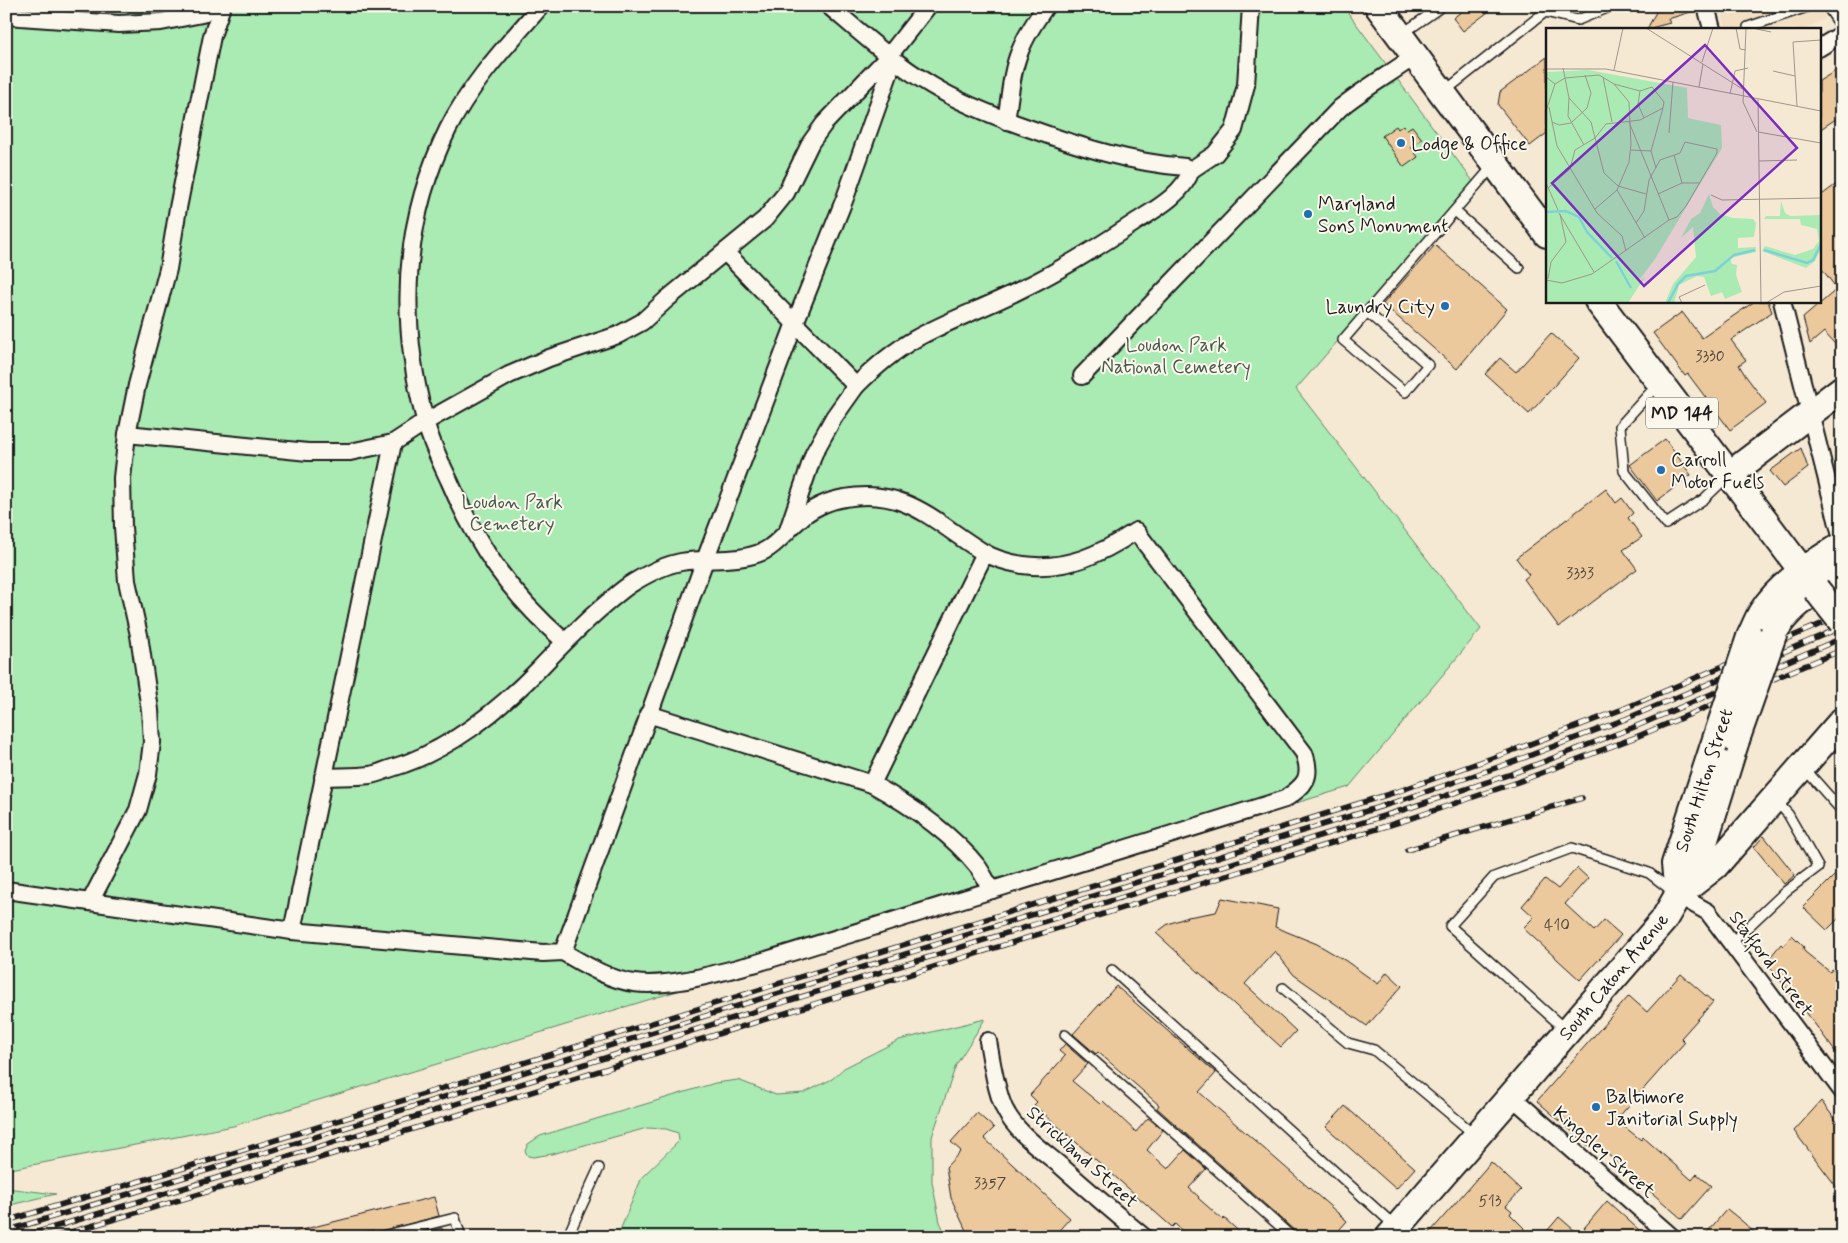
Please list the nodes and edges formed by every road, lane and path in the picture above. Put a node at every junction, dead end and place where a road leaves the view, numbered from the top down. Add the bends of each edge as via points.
1 (212, 6) edge
2 (222, 6) edge
3 (541, 6) edge
4 (829, 6) edge
5 (928, 6) edge
6 (1046, 6) edge
7 (1251, 6) edge
8 (1378, 6) edge
9 (1442, 6) edge
10 (1612, 6) edge
11 (1706, 6) edge
12 (1810, 6) edge
13 (1827, 6) edge
14 (6, 16) edge
15 (1748, 27) dead end
16 (1712, 28) edge
17 (1842, 28) edge
18 (1842, 34) edge
19 (1400, 35) junction
20 (1820, 47) edge
21 (1415, 56) junction
22 (888, 57) junction
23 (1442, 93) junction
24 (1006, 121) junction
25 (1495, 164) junction
26 (1191, 170) junction
27 (1455, 211) junction
28 (1546, 233) edge
29 (725, 252) junction
30 (1518, 268) dead end
31 (1599, 302) edge
32 (1782, 302) edge
33 (1367, 312) junction
34 (795, 323) junction
35 (1082, 376) dead end
36 (1659, 383) junction
37 (856, 386) junction
38 (1842, 389) edge
39 (1810, 414) junction
40 (425, 422) junction
41 (127, 434) junction
42 (393, 443) junction
43 (1729, 475) junction
44 (788, 532) junction
45 (1842, 540) edge
46 (1842, 545) edge
47 (985, 553) junction
48 (705, 560) junction
49 (1842, 572) edge
50 (1809, 580) junction
51 (1842, 622) edge
52 (564, 641) junction
53 (648, 714) junction
54 (1842, 721) edge
55 (1803, 766) junction
56 (323, 777) junction
57 (872, 784) junction
58 (1774, 799) junction
59 (1842, 811) edge
60 (6, 890) edge
61 (992, 890) junction
62 (1678, 895) junction
63 (90, 902) junction
64 (292, 931) junction
65 (1731, 943) junction
66 (563, 952) junction
67 (1112, 970) dead end
68 (1283, 988) dead end
69 (1568, 1032) junction
70 (1065, 1035) dead end
71 (988, 1041) dead end
72 (1842, 1091) edge
73 (1511, 1096) junction
74 (1476, 1136) junction
75 (599, 1168) dead end
76 (1393, 1232) edge
77 (378, 1237) edge
78 (461, 1237) edge
79 (569, 1237) edge
80 (1144, 1237) edge
81 (1292, 1237) edge
82 (1672, 1237) edge

1 - 14 street via 202,14 161,22 127,24
2 - 41 street via 212,36 168,270
3 - 40 street via 492,62 454,121 433,164 419,208 411,248 409,340
4 - 22 street
5 - 22 street
6 - 24 street via 1020,52
7 - 26 street via 1246,85 1234,130 1215,154
8 - 19 main road
9 - 19 lane
10 - 23 lane via 1578,20 1545,12
11 - 16 street
12 - 15 lane
13 - 17 lane
18 - 20 street
19 - 21 main road
21 - 23 main road
21 - 35 street via 1340,108
22 - 24 street via 946,94
22 - 29 street via 824,124 811,142 786,193 765,219
22 - 34 street via 889,74 845,198
23 - 25 main road
24 - 26 street via 1077,146
25 - 27 lane
25 - 28 main road
26 - 37 street via 1181,189 1104,243 1022,290 915,339 893,352
27 - 30 lane
27 - 33 lane
29 - 34 street
29 - 40 street via 642,322 618,335 509,374
31 - 36 main road, MD 144
32 - 39 street
33 - 33 lane via 1343,340 1405,392 1428,365
34 - 37 street
34 - 48 street
36 - 43 main road, MD 144
36 - 43 lane via 1620,426 1624,471 1666,524 1704,498
37 - 44 street via 814,454
38 - 39 main road
39 - 43 main road
39 - 45 street
40 - 42 street
40 - 52 street via 457,500 489,559 538,619
41 - 42 street via 308,452 350,452
41 - 63 street via 122,478 127,581 140,644 152,742 148,774 138,810
42 - 56 street
43 - 50 main road, MD 144
44 - 47 street via 800,519 825,504 842,498 880,497 918,508
44 - 48 street via 768,549 755,555
46 - 50 main road, South Hilton Street
47 - 57 street
47 - 61 street via 1013,563 1059,566 1097,554 1136,531 1304,753 1308,765 1304,784 1285,799
48 - 52 street via 662,567 632,583
48 - 53 street
49 - 50 main road, South Hilton Street
50 - 51 main road, MD 144, bridge
50 - 62 main road, South Hilton Street, bridge via 1775,596 1762,612 1762,635 1725,744 1675,864
52 - 56 street via 517,691 483,720 446,744 413,762 370,775
53 - 57 street
53 - 66 street
54 - 55 main road, South Caton Avenue
55 - 58 main road, South Caton Avenue
55 - 59 lane
56 - 64 street
57 - 61 street via 898,798 941,831 978,868
58 - 62 main road, South Caton Avenue via 1715,866
58 - 65 lane via 1788,814 1818,868 1786,891
60 - 63 street
61 - 66 street via 757,964 689,979 634,983 610,976
62 - 65 street, Stafford Street via 1708,912
62 - 69 main road, South Caton Avenue via 1663,921
62 - 69 lane via 1649,873 1572,848 1494,877 1450,926
63 - 64 street
64 - 66 street via 543,953
65 - 72 street, Stafford Street
67 - 76 lane
68 - 74 lane via 1348,1043 1374,1050
69 - 73 main road, South Caton Avenue
70 - 81 lane
71 - 80 street, Strickland Street via 1004,1108 1014,1124
73 - 74 main road, South Caton Avenue
73 - 82 street, Kingsley Street
74 - 76 main road, South Caton Avenue
75 - 79 lane
77 - 78 lane via 454,1218

